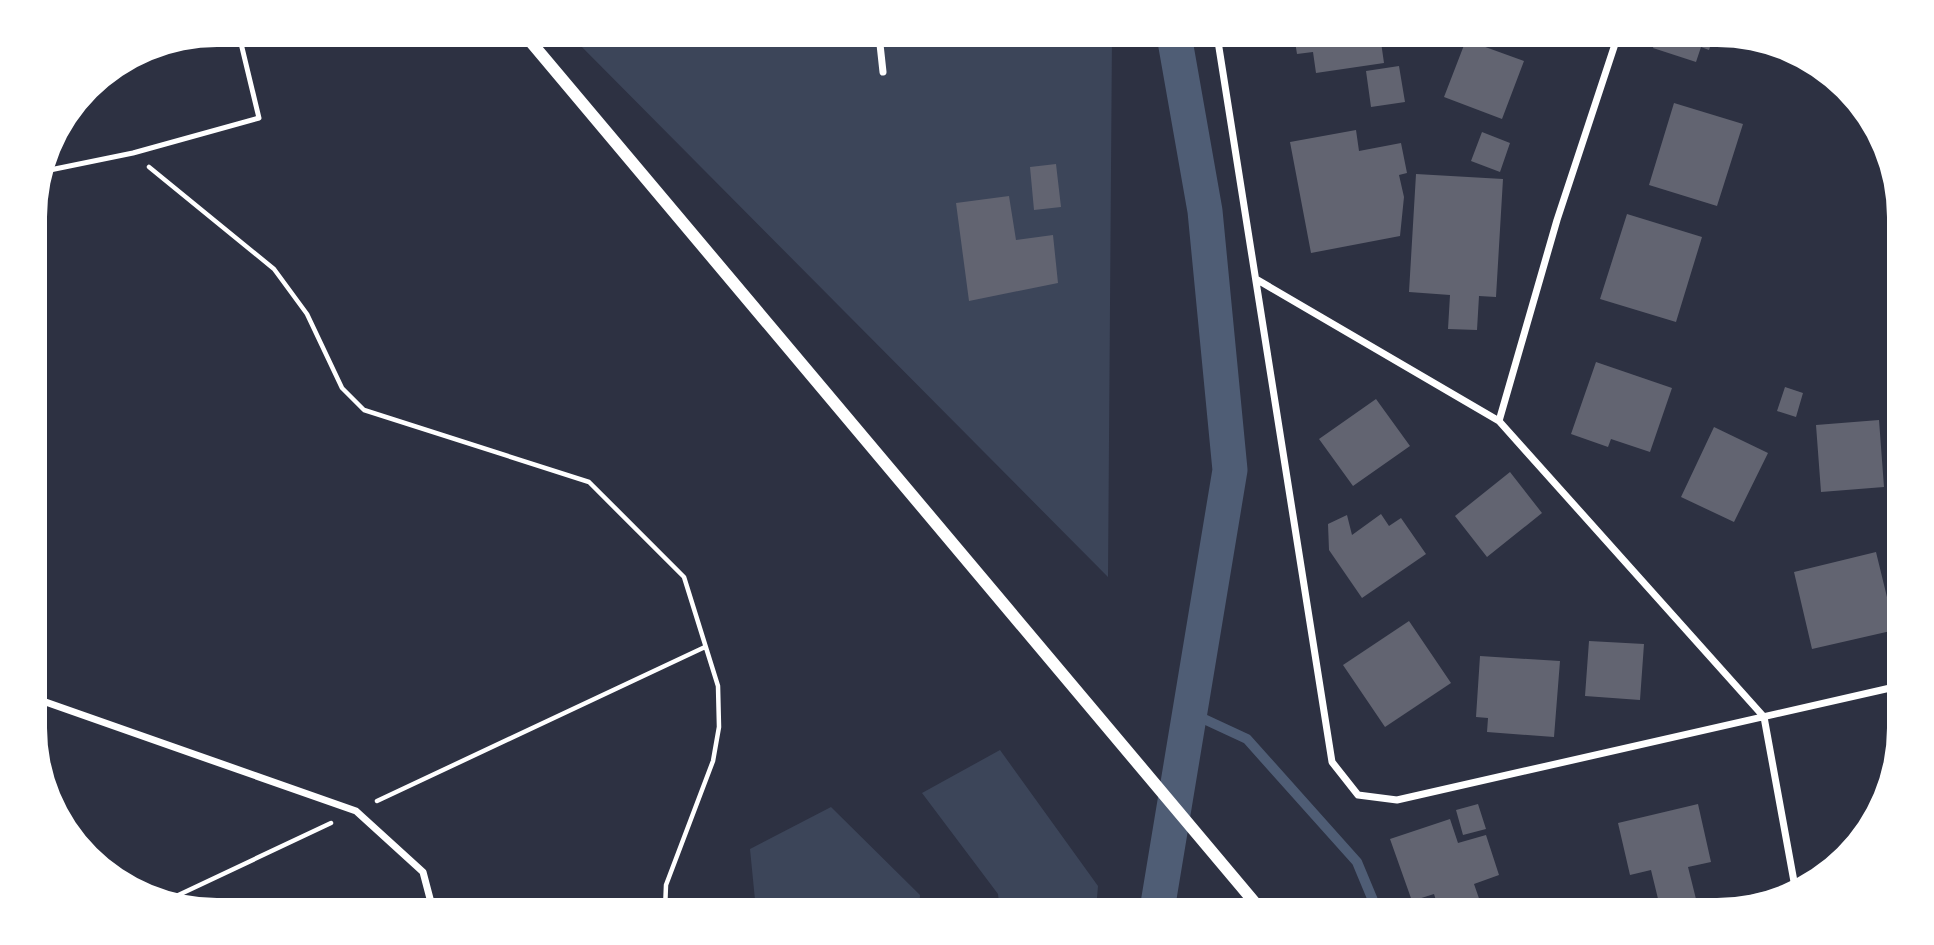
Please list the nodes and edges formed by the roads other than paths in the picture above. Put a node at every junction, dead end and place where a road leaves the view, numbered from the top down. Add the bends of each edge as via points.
1 (242, 47) edge
2 (535, 47) edge
3 (880, 47) edge
4 (1219, 47) edge
5 (1614, 47) edge
6 (883, 72) dead end
7 (54, 169) edge
8 (1256, 279) junction
9 (1499, 421) junction
10 (1887, 689) edge
11 (47, 703) edge
12 (1764, 717) junction
13 (1794, 879) edge
14 (1250, 897) edge
15 (429, 898) edge

1 - 7 lane via 259,117 132,153
2 - 14 street
3 - 6 street
4 - 8 street
5 - 9 street via 1557,220
8 - 9 street
8 - 12 street via 1332,762 1358,795 1396,800
9 - 12 street
10 - 12 street
11 - 15 street via 356,811 423,872
12 - 13 street

